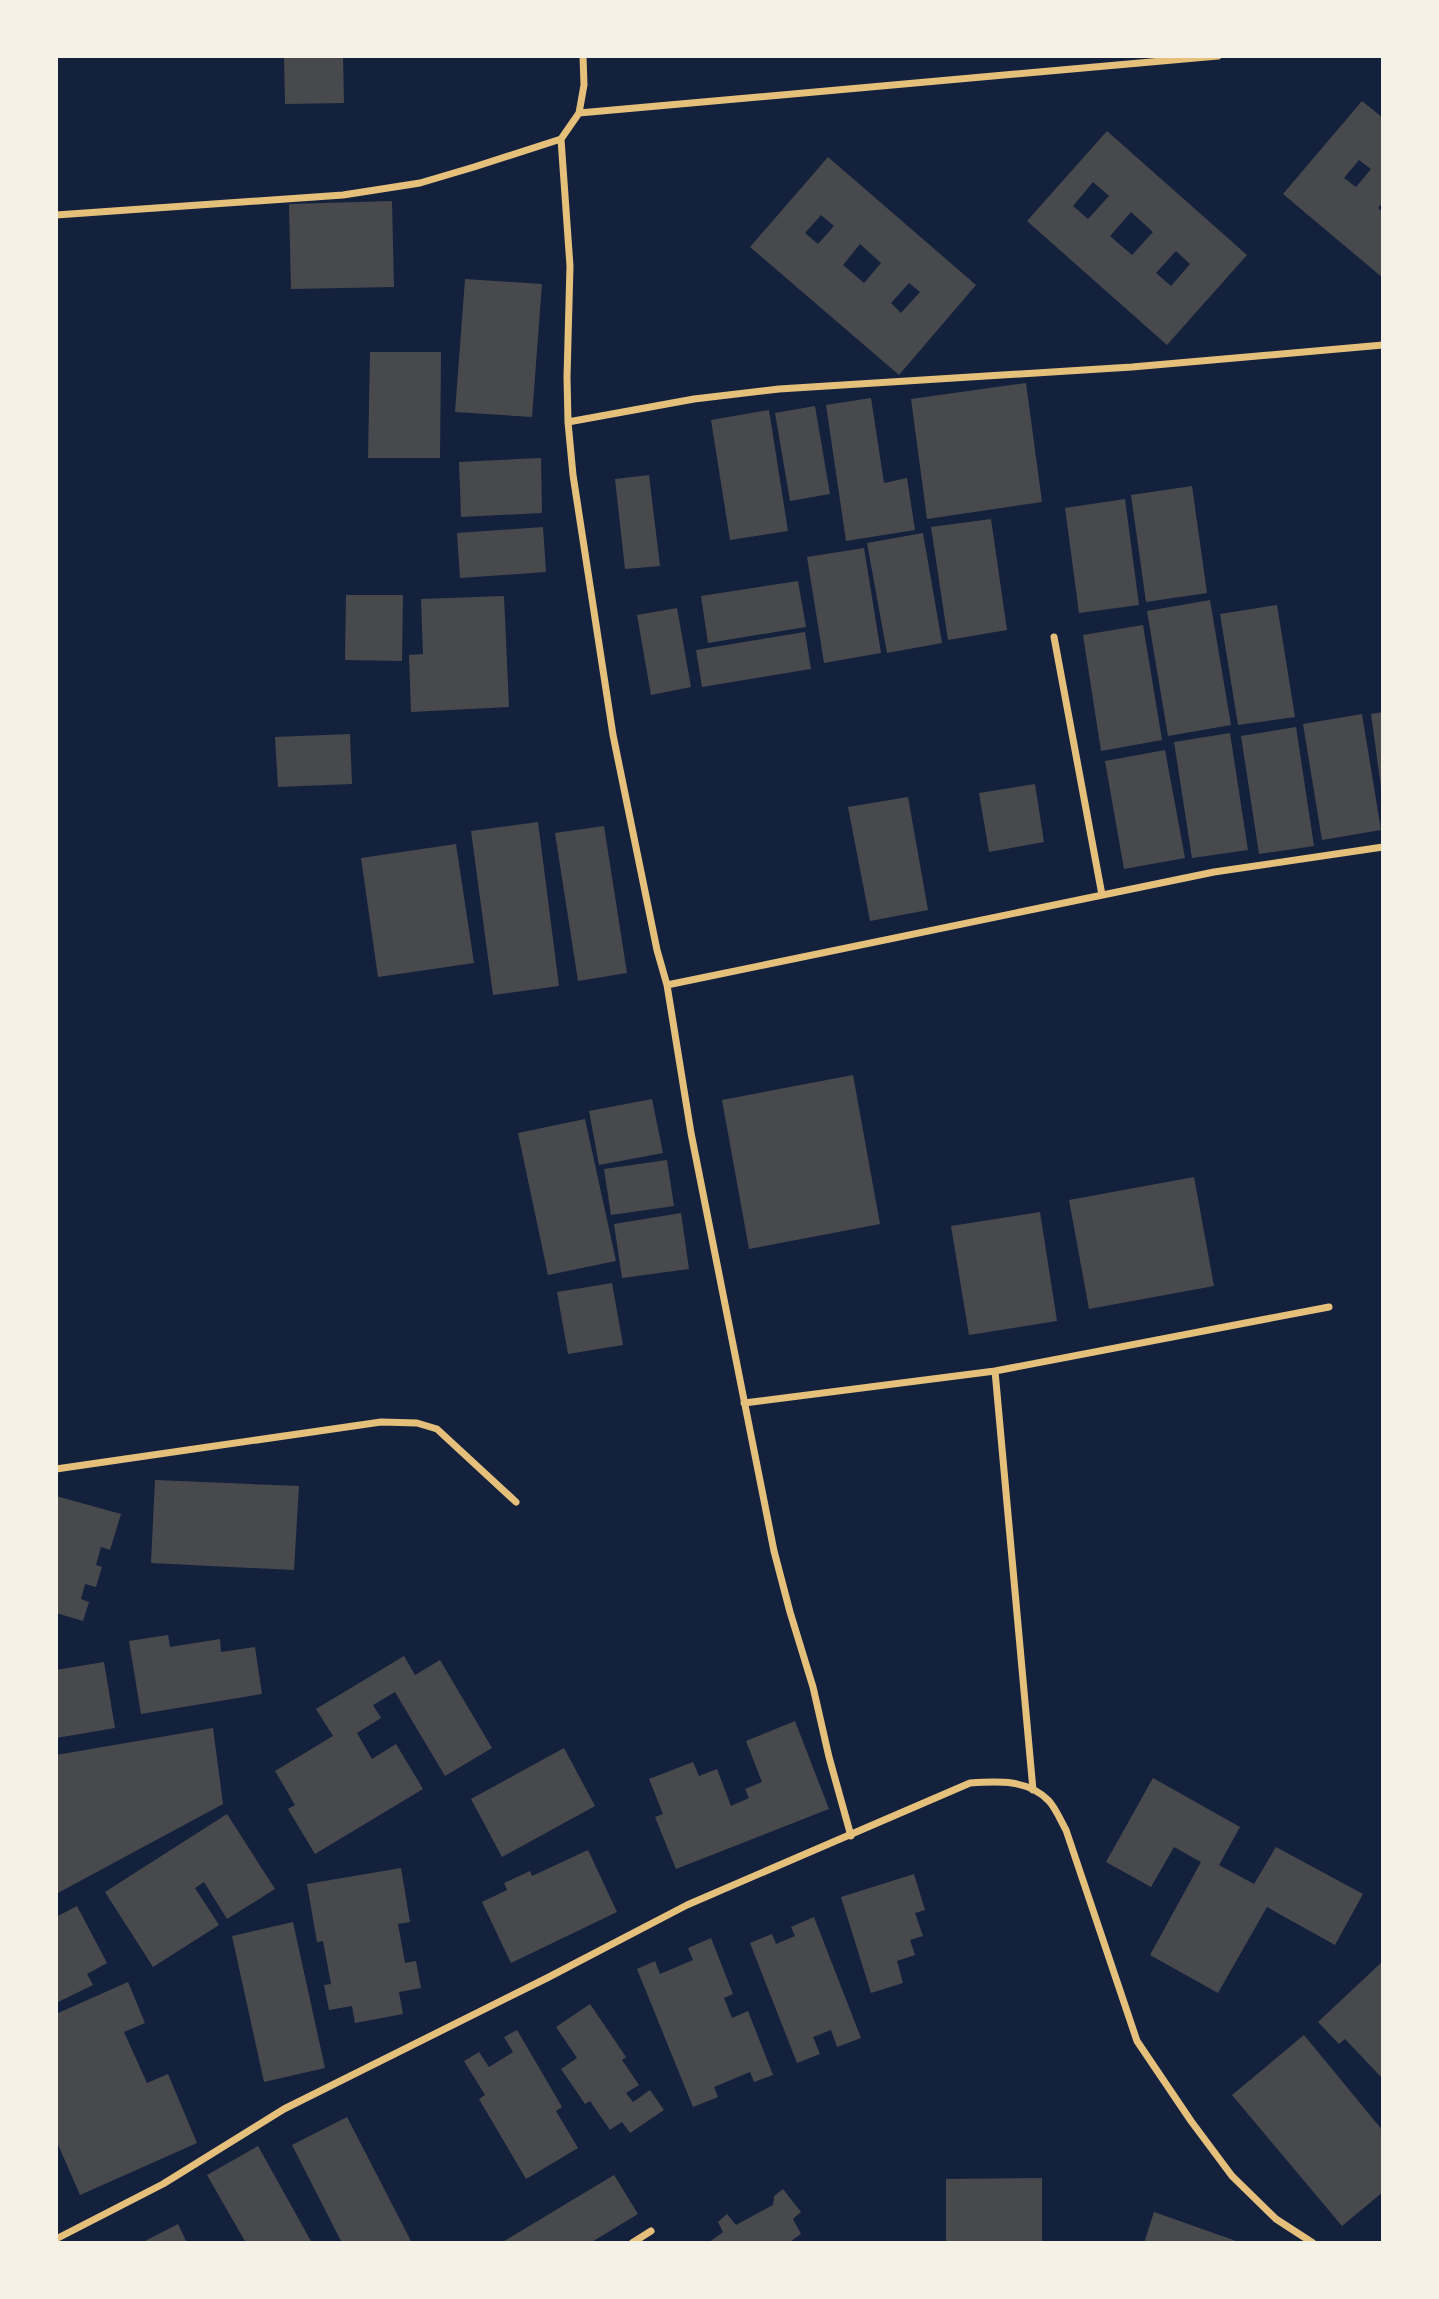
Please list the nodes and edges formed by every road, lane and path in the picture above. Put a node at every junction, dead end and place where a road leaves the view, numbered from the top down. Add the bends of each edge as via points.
1 (583, 56) edge
2 (1218, 56) edge
3 (579, 113) junction
4 (561, 139) junction
5 (56, 215) edge
6 (1383, 345) edge
7 (568, 422) junction
8 (1054, 637) dead end
9 (1383, 847) edge
10 (1102, 895) junction
11 (667, 985) junction
12 (1329, 1307) dead end
13 (996, 1371) junction
14 (744, 1403) junction
15 (56, 1469) edge
16 (516, 1502) dead end
17 (1033, 1790) junction
18 (851, 1836) junction
19 (651, 2231) dead end
20 (56, 2239) edge
21 (632, 2243) edge
22 (1313, 2243) edge

1 - 3 street
2 - 3 street
3 - 4 street
4 - 5 street via 420,183 343,195
4 - 7 street via 570,266
6 - 7 street via 1132,367 779,389
7 - 11 street via 613,734
8 - 10 street
9 - 10 street via 1214,872
10 - 11 street
11 - 14 street
12 - 13 street
13 - 14 street
13 - 17 street
14 - 18 street via 777,1563
15 - 16 street via 381,1422 416,1423 437,1429
17 - 18 street via 1006,1780 970,1783
17 - 22 street via 1049,1801 1066,1830 1137,2041 1232,2176 1276,2218
18 - 20 street via 687,1905 284,2109 163,2184
19 - 21 street

